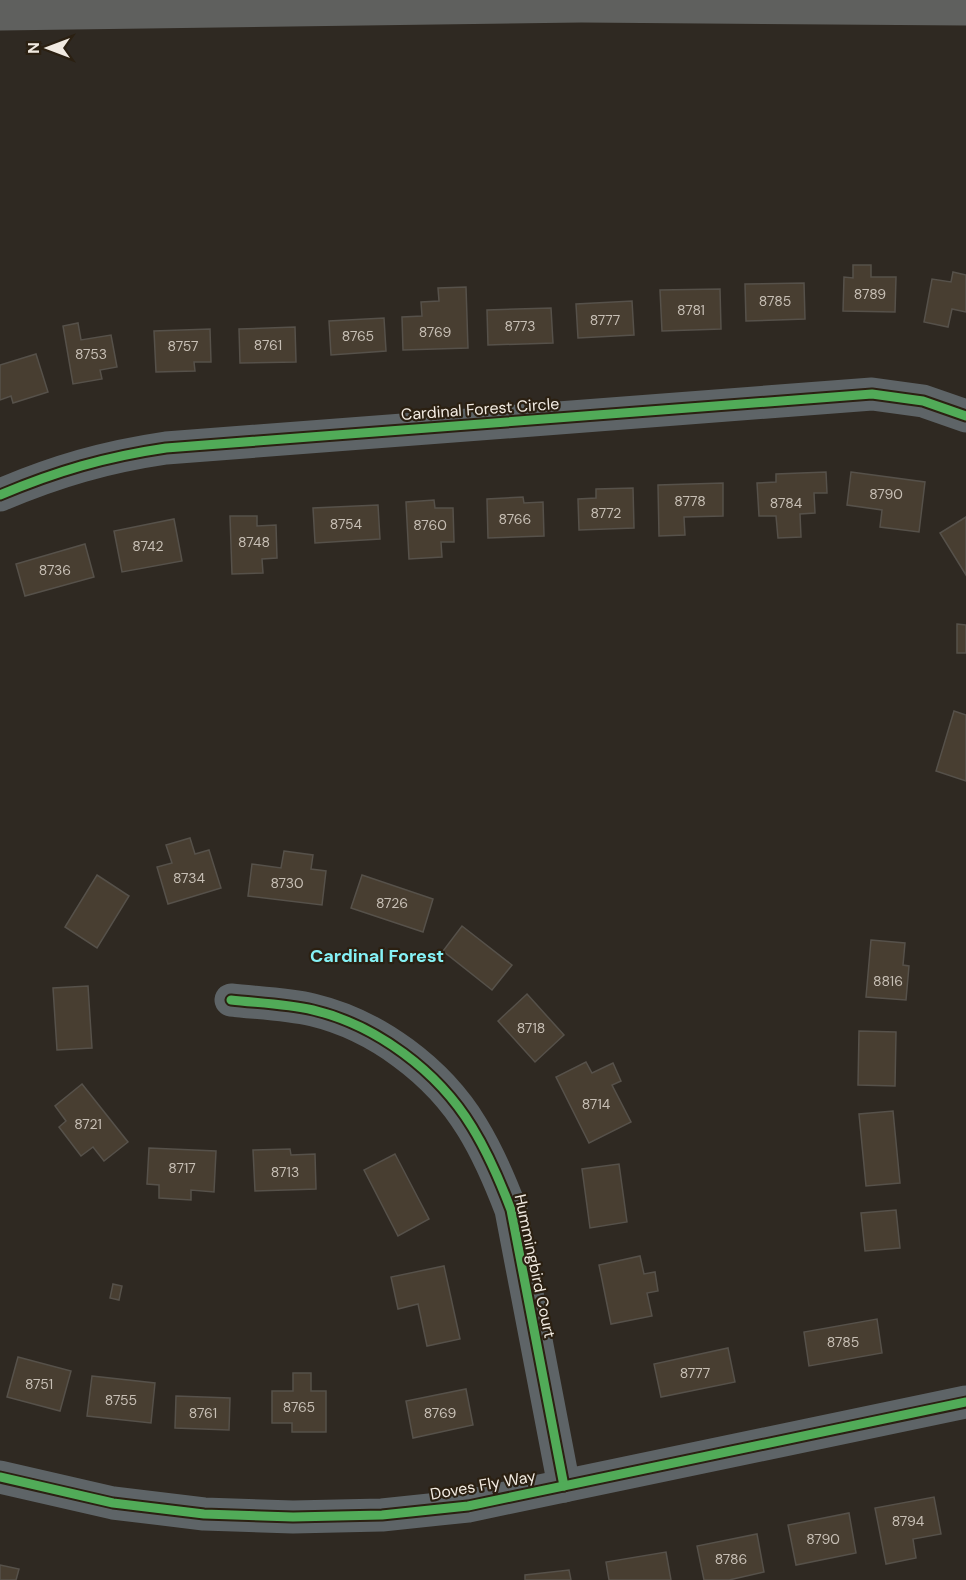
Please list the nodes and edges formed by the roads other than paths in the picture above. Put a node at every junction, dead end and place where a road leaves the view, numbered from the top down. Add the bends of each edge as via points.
1 (966, 9) edge
2 (0, 14) edge
3 (966, 416) edge
4 (0, 495) edge
5 (231, 1000) dead end
6 (966, 1402) edge
7 (0, 1477) edge
8 (564, 1486) junction

1 - 2 highway via 581,6
3 - 4 street, Cardinal Forest Circle via 923,401 872,394 166,448 110,456
5 - 8 street, Hummingbird Court via 313,1010 367,1028 409,1058 471,1124 494,1166 511,1210
6 - 8 street, Doves Fly Way
7 - 8 street, Doves Fly Way via 112,1503 204,1514 293,1518 382,1515 468,1506

